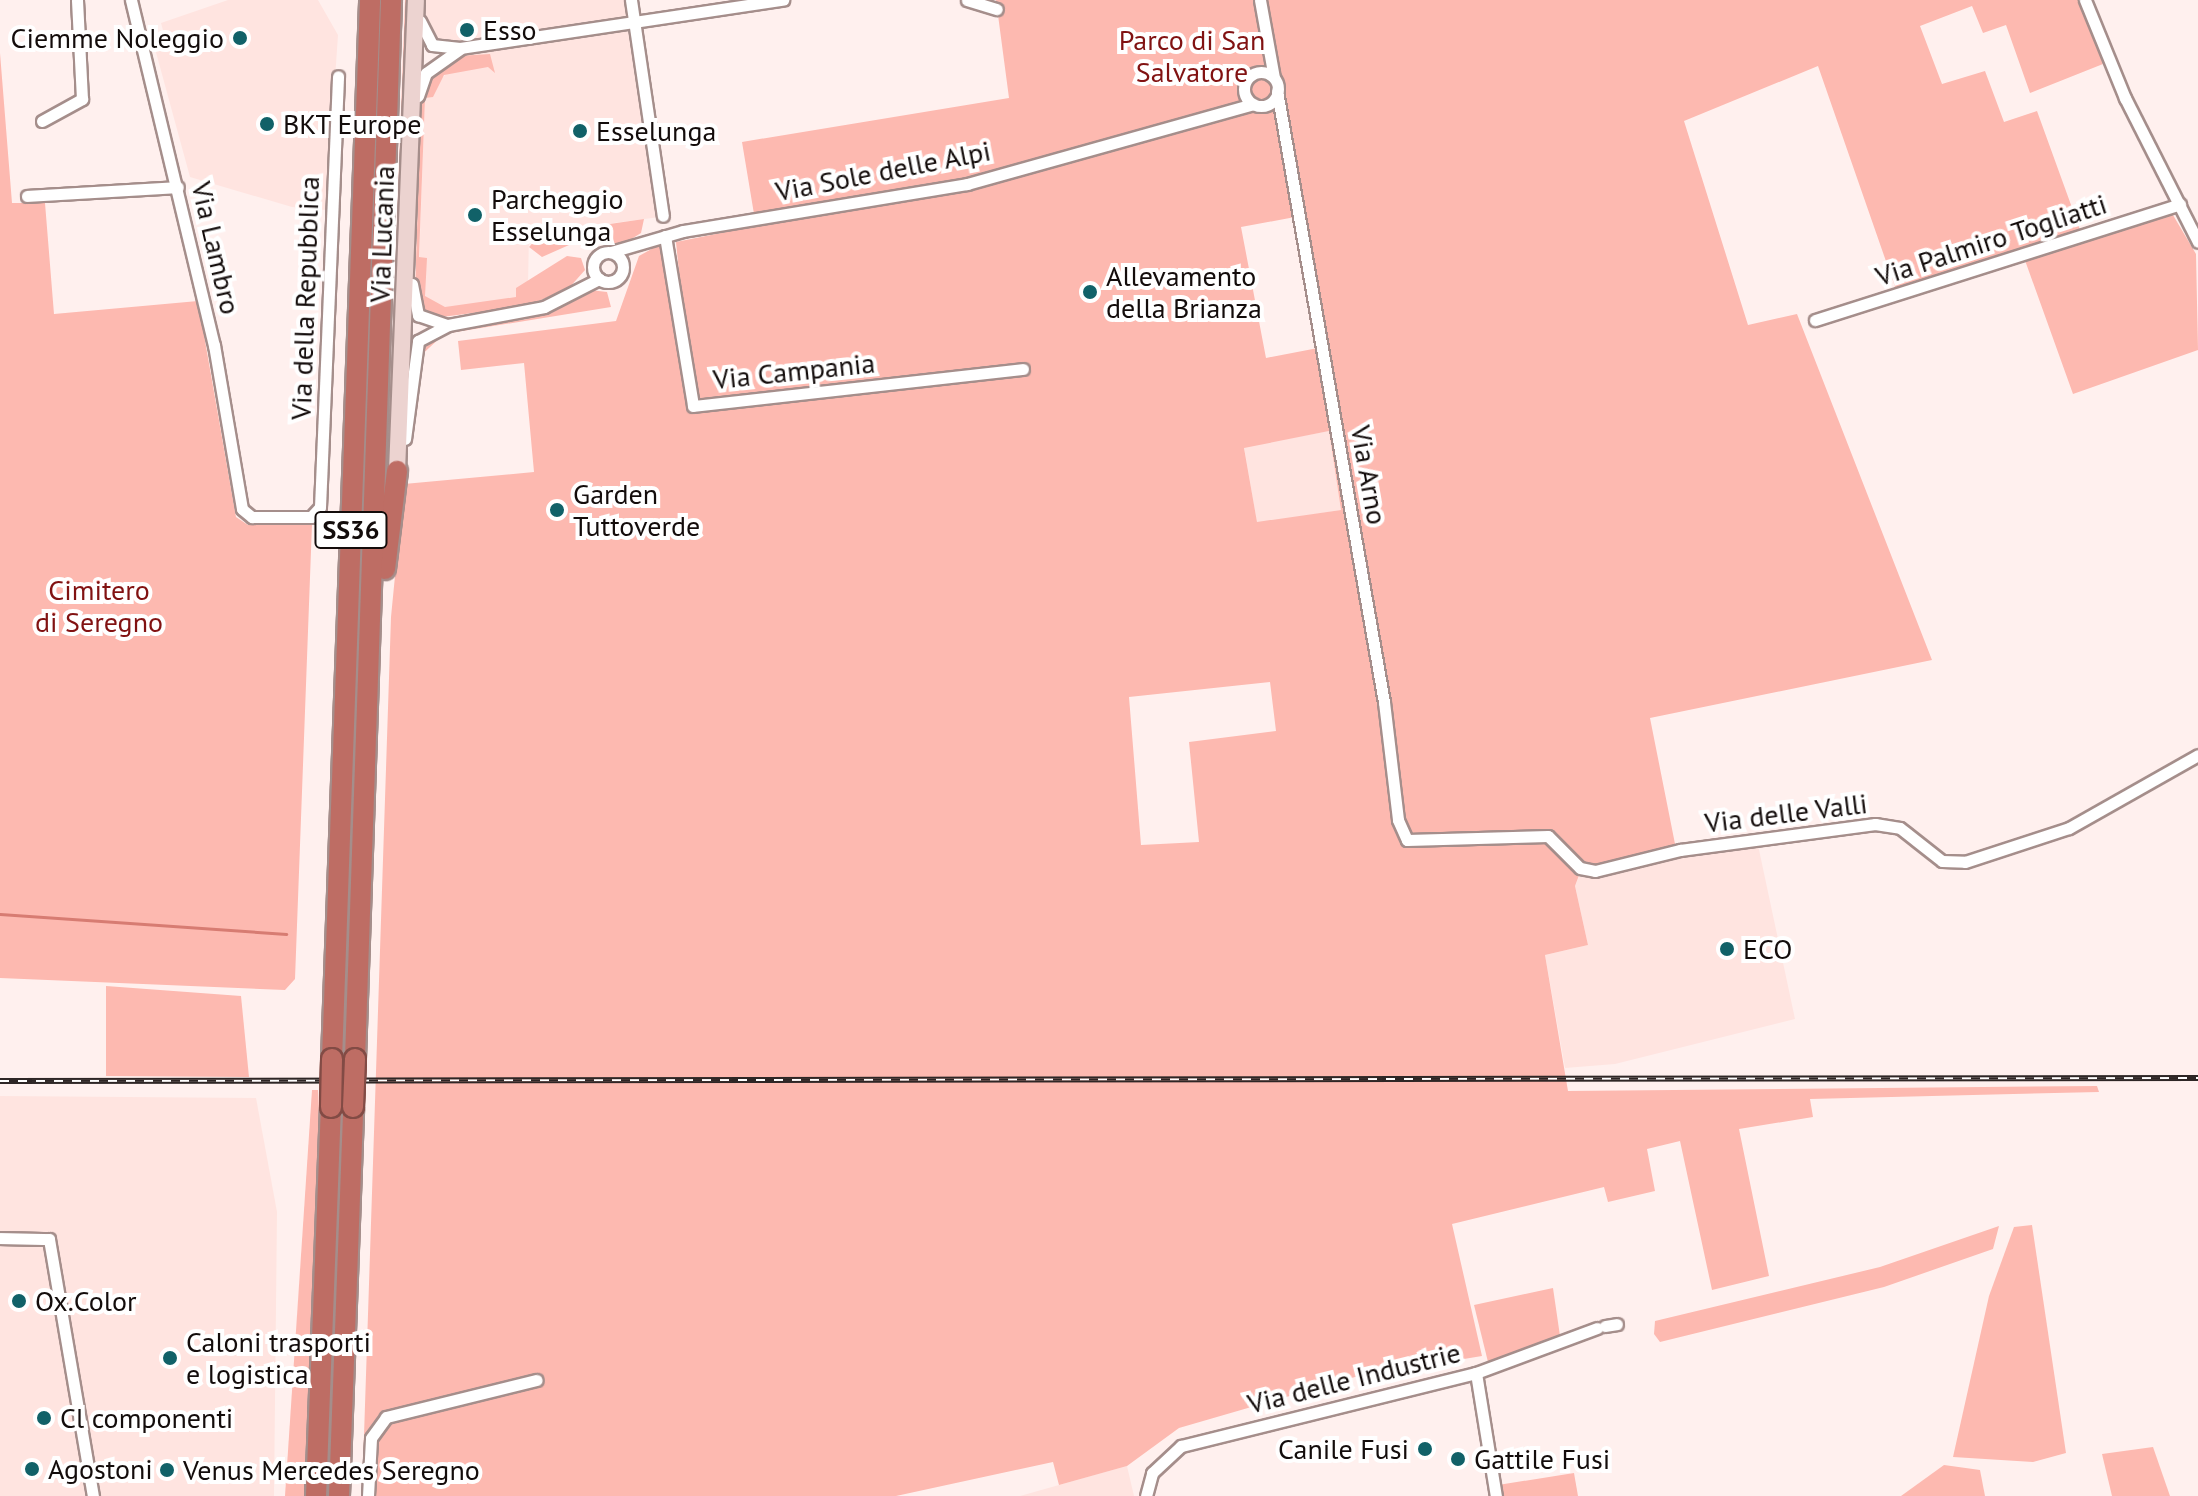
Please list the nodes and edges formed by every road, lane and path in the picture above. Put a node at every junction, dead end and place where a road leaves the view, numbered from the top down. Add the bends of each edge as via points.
1 (77, 0) edge
2 (131, 0) edge
3 (356, 0) edge
4 (370, 0) edge
5 (391, 0) edge
6 (418, 0) edge
7 (631, 0) edge
8 (783, 0) edge
9 (967, 0) edge
10 (1260, 0) edge
11 (2085, 0) edge
12 (997, 9) dead end
13 (634, 22) junction
14 (1263, 34) junction
15 (460, 48) junction
16 (338, 76) dead end
17 (1274, 78) junction
18 (1247, 81) junction
19 (367, 88) junction
20 (1277, 91) junction
21 (1258, 104) junction
22 (1280, 119) junction
23 (1200, 120) junction
24 (42, 121) dead end
25 (411, 173) junction
26 (178, 187) junction
27 (27, 196) dead end
28 (2180, 204) junction
29 (663, 216) dead end
30 (665, 236) junction
31 (2198, 242) edge
32 (611, 252) junction
33 (622, 272) junction
34 (596, 274) junction
35 (1815, 320) dead end
36 (448, 325) junction
37 (1023, 369) dead end
38 (397, 471) junction
39 (242, 509) joint
40 (366, 747) junction
41 (2198, 755) edge
42 (1407, 840) joint
43 (0, 1238) edge
44 (1603, 1328) dead end
45 (1476, 1373) junction
46 (537, 1380) dead end
47 (93, 1496) edge
48 (316, 1496) edge
49 (339, 1496) edge
50 (368, 1496) edge
51 (1146, 1496) edge
52 (1496, 1496) edge

1 - 24 street via 82,99
2 - 26 street, Via Lambro
3 - 19 highway
4 - 19 highway, SS36
5 - 40 highway, SS36
6 - 15 street via 425,39
6 - 25 street, Via Lucania
7 - 13 street
8 - 13 street
9 - 12 street
10 - 14 street
11 - 28 street via 2109,62
13 - 15 street
13 - 29 street
14 - 17 street
14 - 18 street
15 - 25 street via 434,63 420,86
16 - 39 street, Via della Repubblica via 320,507 311,517 252,517
17 - 18 street
17 - 20 street, Via Arno
18 - 21 street
18 - 23 street
19 - 48 highway, SS36, bridge
20 - 21 street
20 - 22 street, Via Arno
21 - 22 street
21 - 23 street, Via Sole delle Alpi
22 - 42 street, Via Arno via 1289,137 1398,820
23 - 30 street, Via Sole delle Alpi via 967,184
25 - 36 street via 413,308
25 - 38 street, Via Lucania
26 - 27 street
26 - 39 street, Via Lambro
28 - 31 street
28 - 35 street, Via Palmiro Togliatti
30 - 32 street, Via Sole delle Alpi
30 - 33 street, Via Sole delle Alpi via 636,253
30 - 37 street, Via Campania via 693,406
32 - 33 street
32 - 34 street, Via Sole delle Alpi via 598,256
33 - 34 street, Via Sole delle Alpi via 611,282
34 - 36 street, Via Sole delle Alpi via 558,302
36 - 38 street via 413,349
38 - 40 highway via 380,696
40 - 49 highway, SS36, bridge
41 - 42 street, Via delle Valli via 2069,828 1965,862 1942,861 1900,828 1875,824 1680,850 1595,871 1580,868 1548,836
43 - 47 street via 49,1239
44 - 45 street, Via delle Industrie
45 - 51 street, Via delle Industrie via 1181,1446 1152,1473
45 - 52 street
46 - 50 street via 386,1417 371,1438

